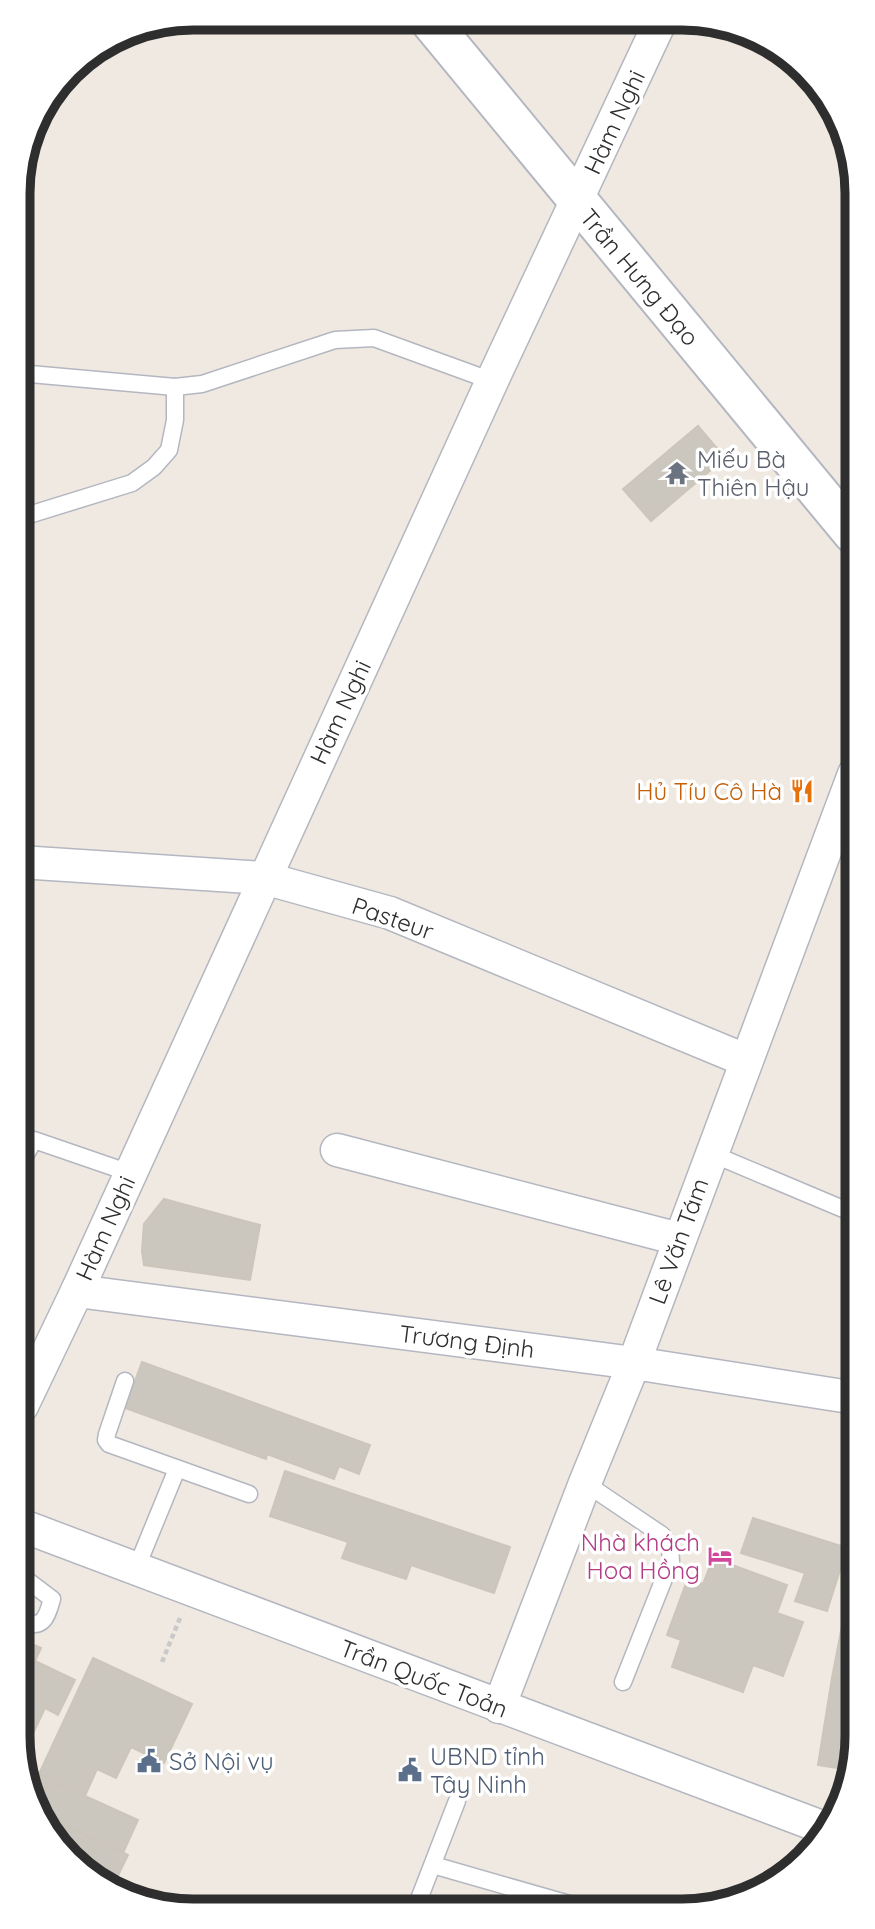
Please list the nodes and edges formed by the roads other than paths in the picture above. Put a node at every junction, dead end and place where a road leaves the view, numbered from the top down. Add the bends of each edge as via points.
1 (437, 30) edge
2 (656, 30) edge
3 (577, 201) junction
4 (30, 374) edge
5 (492, 382) junction
6 (175, 387) junction
7 (30, 515) edge
8 (845, 524) edge
9 (845, 798) edge
10 (30, 863) edge
11 (264, 878) junction
12 (745, 1060) junction
13 (30, 1147) edge
14 (337, 1150) dead end
15 (710, 1153) junction
16 (130, 1173) junction
17 (845, 1210) edge
18 (679, 1239) junction
19 (77, 1292) junction
20 (634, 1363) junction
21 (125, 1381) dead end
22 (30, 1389) edge
23 (845, 1396) edge
24 (177, 1469) junction
25 (585, 1483) junction
26 (249, 1494) dead end
27 (30, 1537) edge
28 (136, 1569) junction
29 (30, 1583) edge
30 (30, 1624) edge
31 (623, 1682) dead end
32 (499, 1707) junction
33 (457, 1801) dead end
34 (818, 1826) edge
35 (433, 1865) junction
36 (419, 1899) edge
37 (552, 1899) edge

1 - 3 street, Trần Hưng Đạo
2 - 3 street, Hàm Nghi
3 - 5 street, Hàm Nghi
3 - 8 street, Trần Hưng Đạo
4 - 6 lane
5 - 6 lane via 374,338 335,340 202,384
5 - 11 street, Hàm Nghi
6 - 7 lane via 169,450 154,467 132,483
9 - 12 street, Lê Văn Tám
10 - 11 street, Pasteur
11 - 12 street, Pasteur via 390,913
11 - 16 street, Hàm Nghi
12 - 15 street, Lê Văn Tám
13 - 16 lane via 34,1140
14 - 18 street
15 - 17 lane
15 - 18 street, Lê Văn Tám
16 - 19 street, Hàm Nghi
18 - 20 street, Lê Văn Tám
19 - 20 street, Trương Định
19 - 22 street, Hàm Nghi
20 - 23 street, Trương Định
20 - 25 street, Lê Văn Tám
21 - 24 lane via 106,1440
24 - 26 lane
24 - 28 lane
25 - 31 lane via 662,1535 670,1547 671,1561
25 - 32 street, Lê Văn Tám
27 - 28 street, Trần Quốc Toản
28 - 32 street, Trần Quốc Toản
29 - 30 lane via 52,1600 42,1622
32 - 34 street, Trần Quốc Toản
33 - 35 lane
35 - 36 lane
35 - 37 lane

